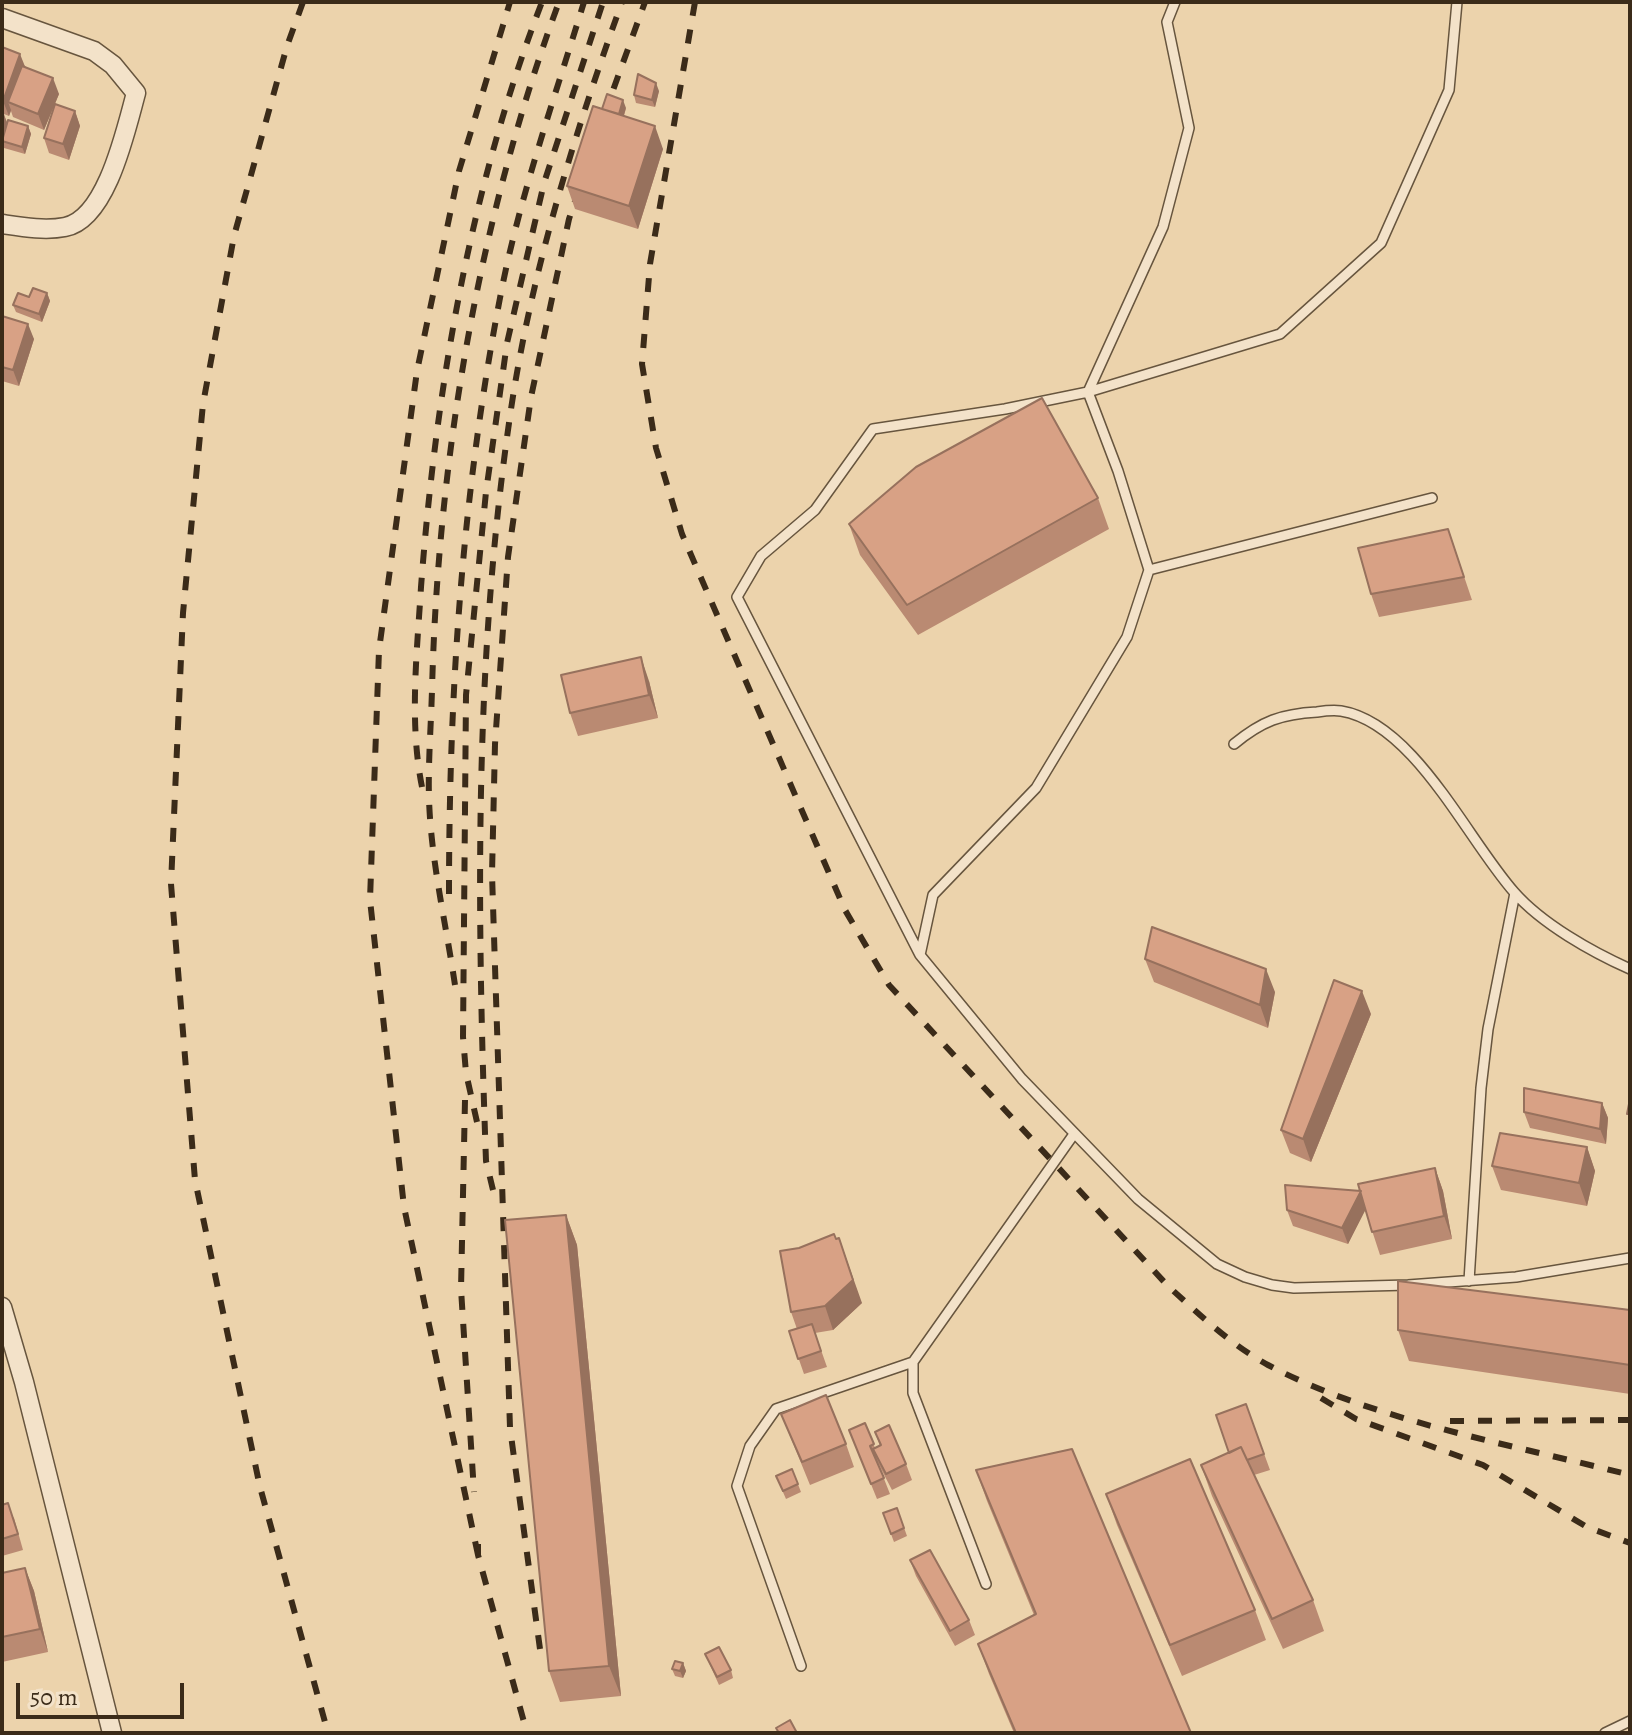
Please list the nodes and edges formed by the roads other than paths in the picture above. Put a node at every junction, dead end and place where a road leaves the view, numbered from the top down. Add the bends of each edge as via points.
1 (1175, 2) edge
2 (1457, 2) edge
3 (2, 18) edge
4 (2, 224) edge
5 (1088, 392) junction
6 (1432, 498) dead end
7 (1149, 570) junction
8 (1234, 744) dead end
9 (1515, 893) junction
10 (920, 955) junction
11 (1630, 969) edge
12 (1074, 1134) junction
13 (1630, 1258) edge
14 (1469, 1281) junction
15 (2, 1307) edge
16 (913, 1362) junction
17 (986, 1584) dead end
18 (801, 1666) dead end
19 (1630, 1721) edge
20 (112, 1733) edge
21 (1605, 1733) edge

1 - 5 lane via 1167,22 1189,128 1163,227
2 - 5 lane via 1449,90 1381,243 1280,334
3 - 4 street via 94,51 136,93 111,173 88,214 63,228
5 - 7 lane
5 - 10 lane via 873,429 815,510 761,556 737,597
6 - 7 lane
7 - 10 lane via 1127,637 1036,788 933,895
8 - 9 lane via 1257,725 1295,713 1340,710 1368,719 1413,757
9 - 11 lane via 1555,926
9 - 14 lane via 1481,1088
10 - 12 lane
12 - 14 lane via 1191,1246 1245,1277 1294,1288
12 - 16 lane
13 - 14 lane
15 - 20 street
16 - 17 lane via 913,1393
16 - 18 lane via 776,1409 750,1446 737,1486
19 - 21 lane

